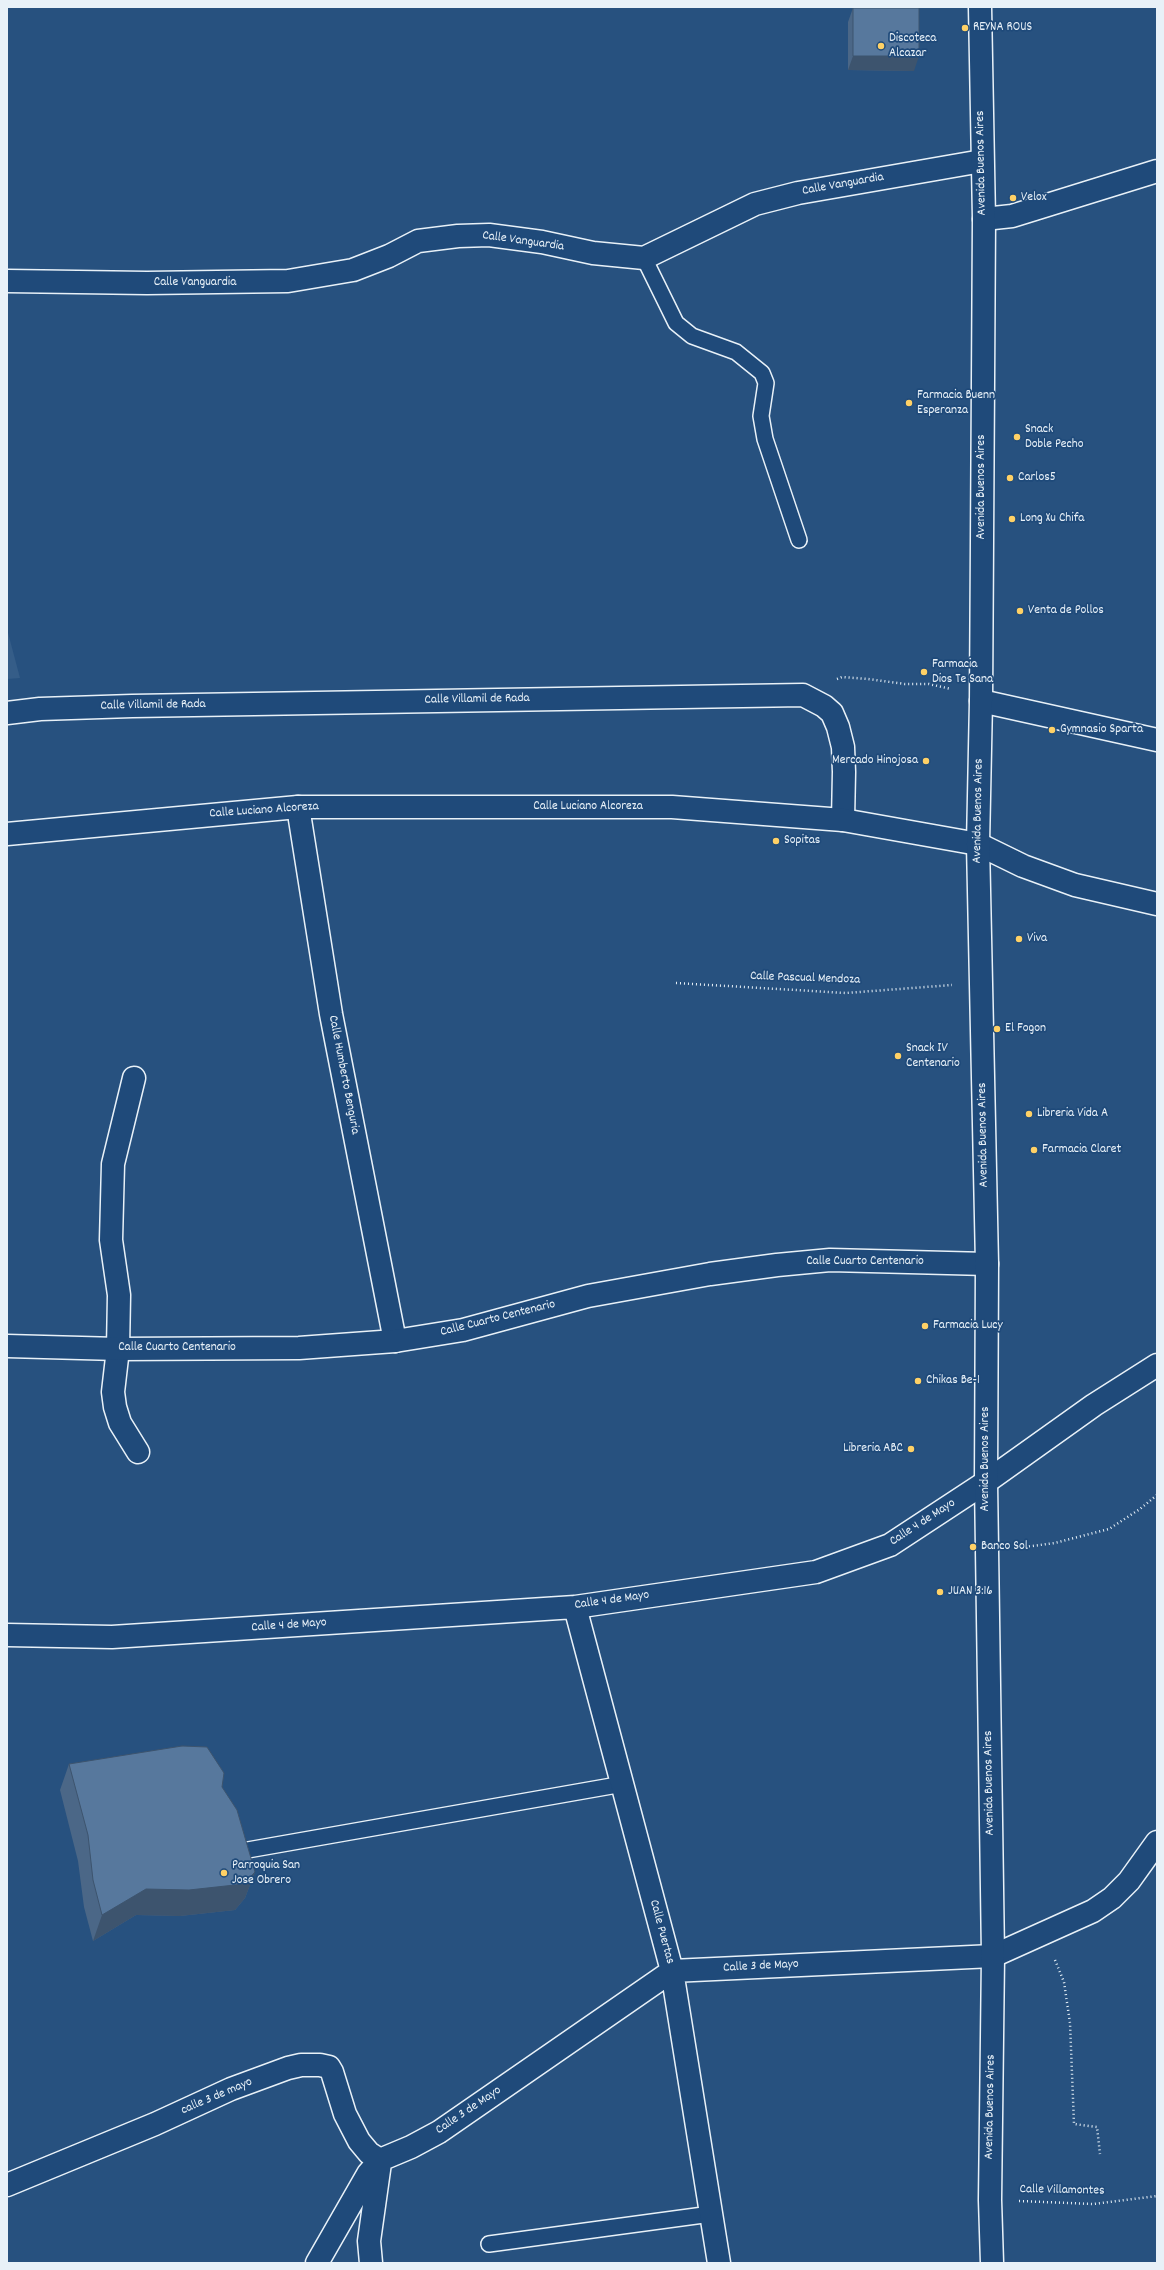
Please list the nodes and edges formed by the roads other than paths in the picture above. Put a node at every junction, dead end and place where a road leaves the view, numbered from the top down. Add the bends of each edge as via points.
1 (980, 7) edge
2 (982, 161) junction
3 (1157, 171) edge
4 (984, 219) junction
5 (644, 258) junction
6 (7, 281) edge
7 (799, 540) dead end
8 (981, 701) junction
9 (7, 712) edge
10 (1157, 740) edge
11 (298, 807) junction
12 (843, 820) junction
13 (7, 834) edge
14 (978, 844) junction
15 (1157, 904) edge
16 (134, 1078) dead end
17 (986, 1264) junction
18 (395, 1341) junction
19 (7, 1346) edge
20 (118, 1349) junction
21 (1157, 1365) edge
22 (138, 1452) dead end
23 (986, 1482) junction
24 (575, 1607) junction
25 (7, 1635) edge
26 (622, 1784) junction
27 (1157, 1842) edge
28 (242, 1851) edge
29 (993, 1956) junction
30 (672, 1971) junction
31 (380, 2160) junction
32 (7, 2185) edge
33 (711, 2214) junction
34 (489, 2244) dead end
35 (317, 2263) edge
36 (371, 2263) edge
37 (719, 2263) edge
38 (992, 2263) edge

1 - 2 street, Avenida Buenos Aires
2 - 4 street, Avenida Buenos Aires
2 - 5 street, Calle Vanguardia via 798,193 755,204
3 - 4 street via 1012,216
4 - 8 street, Avenida Buenos Aires
5 - 6 street, Calle Vanguardia via 593,253 542,242 489,235 418,241 353,270 288,281
5 - 7 lane via 676,323 692,336 736,352 762,373 766,384 761,416 765,439
8 - 10 street
8 - 14 street, Avenida Buenos Aires
9 - 12 street, Calle Villamil de Rada via 132,706 803,695 832,713 838,727 843,747
11 - 12 street, Calle Luciano Alcoreza via 672,807
11 - 13 street, Calle Luciano Alcoreza
11 - 18 street, Calle Humberto Benguria via 331,1014
12 - 14 street, Calle Luciano Alcoreza
14 - 15 street, Calle Luciano Alcoreza via 1023,866 1075,884
14 - 17 street, Avenida Buenos Aires
16 - 20 street via 113,1164 111,1240 119,1295
17 - 18 street, Calle Cuarto Centenario via 830,1260 777,1265 588,1296 463,1330
17 - 23 street, Avenida Buenos Aires
18 - 20 street, Calle Cuarto Centenario via 299,1348
19 - 20 street, Calle Cuarto Centenario
20 - 22 street via 113,1392 115,1407 123,1428
21 - 23 street, Calle 4 de Mayo via 1094,1405
23 - 24 street, Calle 4 de Mayo via 890,1545 816,1572
23 - 29 street, Avenida Buenos Aires
24 - 25 street, Calle 4 de Mayo via 112,1637
24 - 26 street, Calle Puertas
26 - 28 lane
26 - 30 street, Calle Puertas
27 - 29 street, Calle 3 de Mayo via 1129,1881 1112,1898 1093,1910
29 - 30 street, Calle 3 de Mayo
29 - 38 street, Avenida Buenos Aires via 990,2200
30 - 31 street, Calle 3 de Mayo via 439,2132
30 - 33 street, Calle Puertas
31 - 32 street, calle 3 de mayo via 369,2153 359,2141 345,2114 329,2067 301,2065 231,2089 155,2124
31 - 35 street via 368,2174
31 - 36 street via 369,2241
33 - 34 lane
33 - 37 street, Calle Puertas

